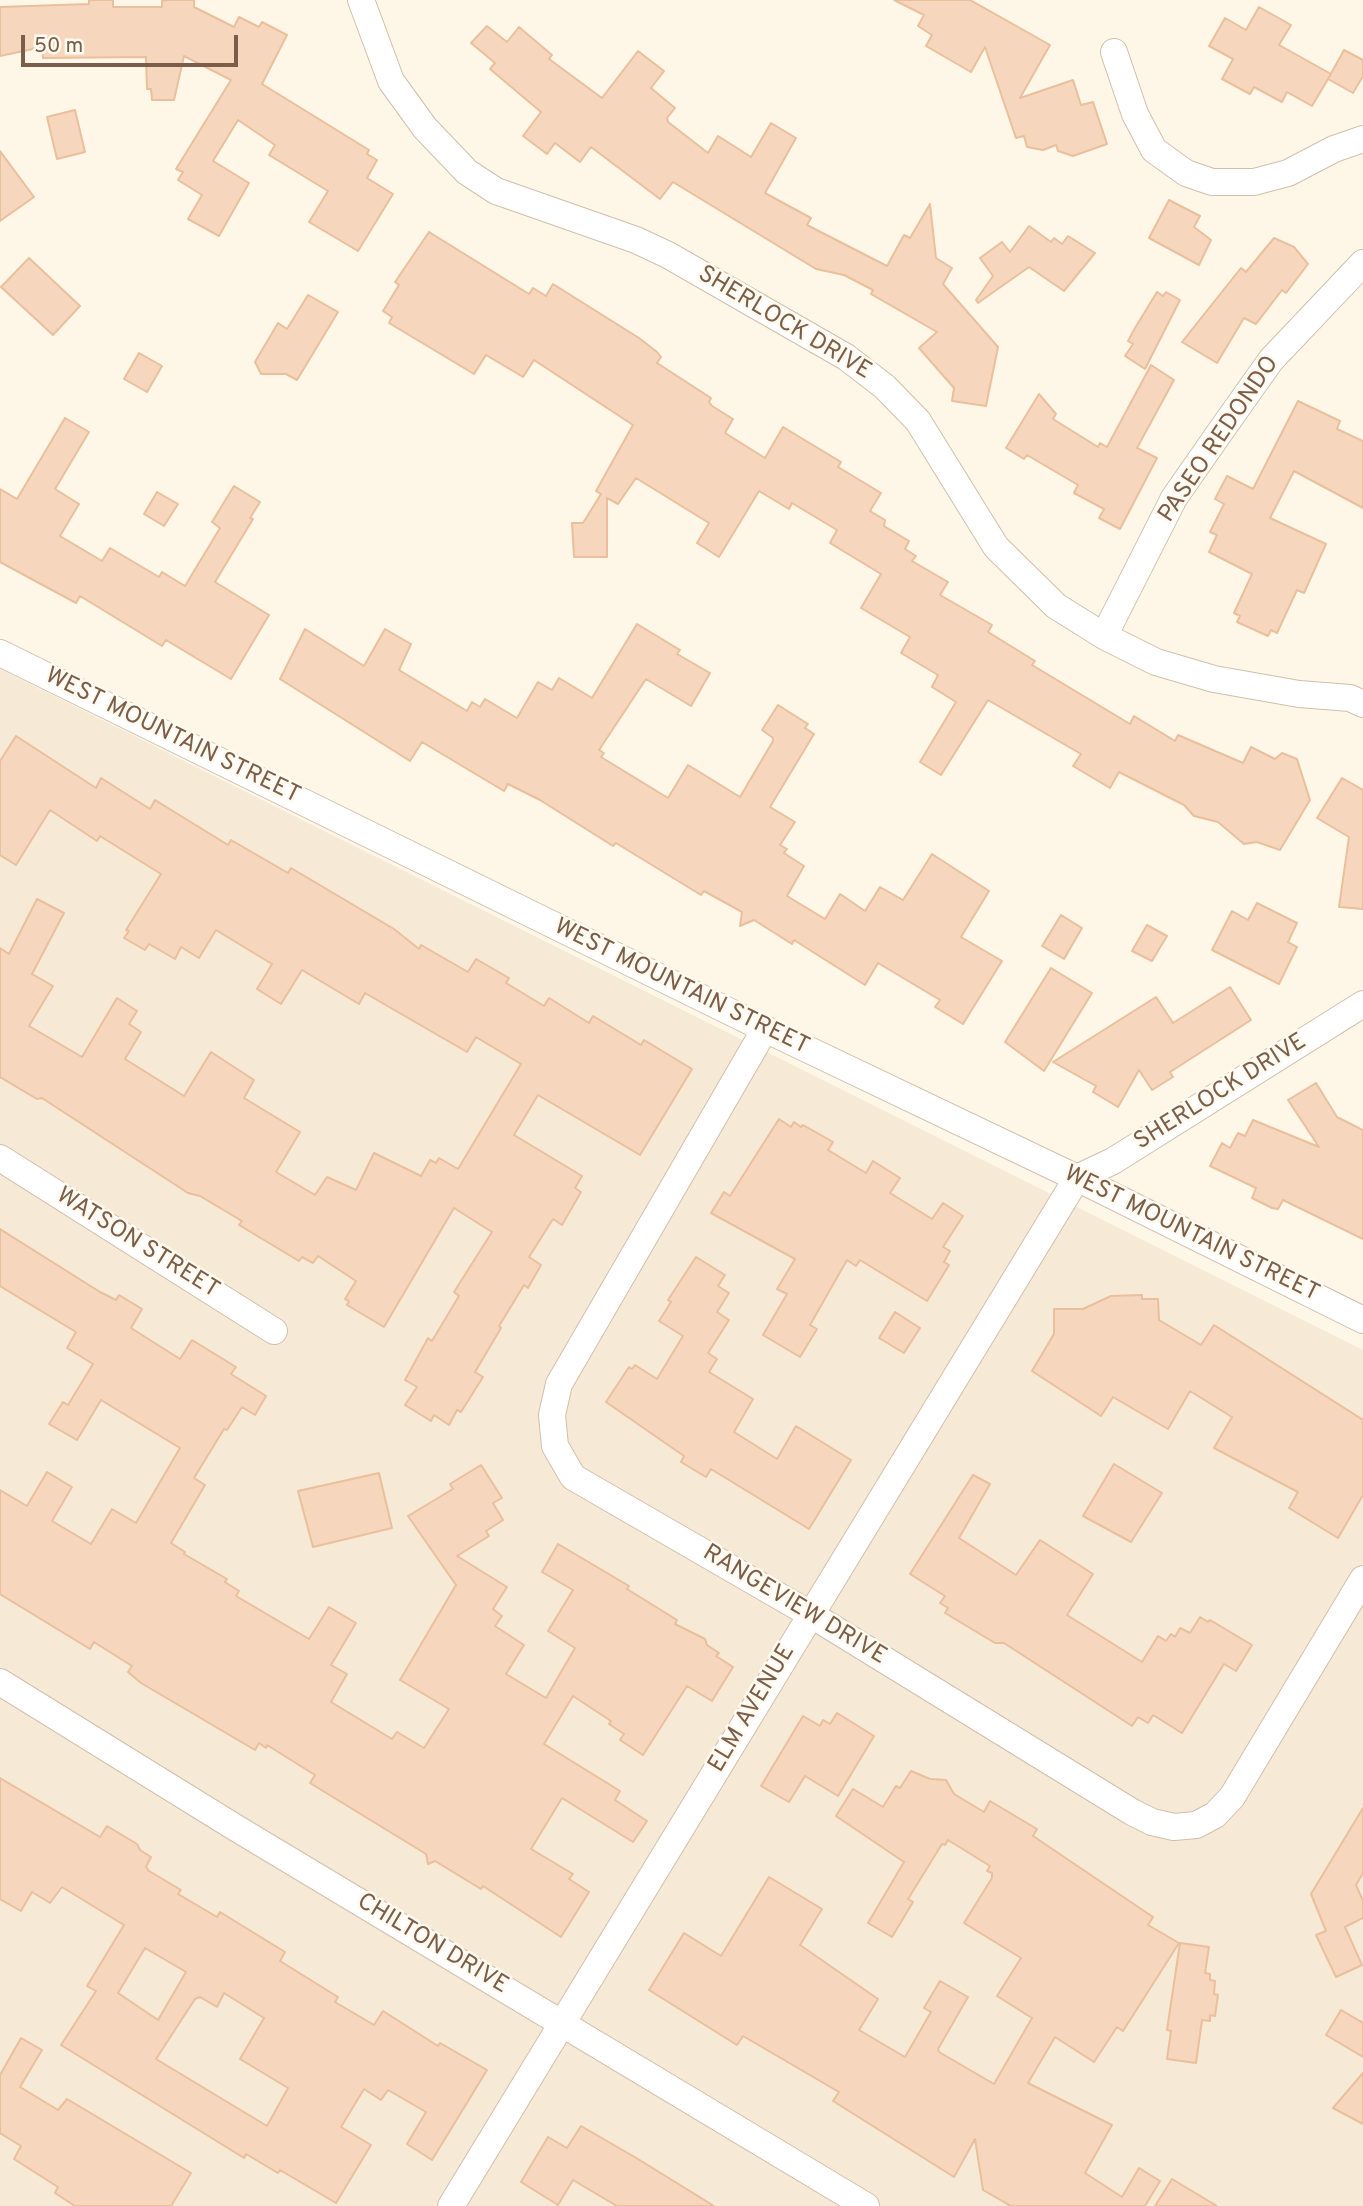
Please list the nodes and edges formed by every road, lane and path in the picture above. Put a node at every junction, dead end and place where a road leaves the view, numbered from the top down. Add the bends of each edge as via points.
1 (361, 0) edge
2 (1114, 52) dead end
3 (1363, 139) edge
4 (1363, 263) edge
5 (1104, 636) junction
6 (0, 653) edge
7 (1363, 705) edge
8 (1363, 1004) edge
9 (765, 1029) junction
10 (0, 1158) edge
11 (1077, 1178) junction
12 (1363, 1321) edge
13 (274, 1331) dead end
14 (1363, 1579) edge
15 (810, 1614) junction
16 (0, 1682) edge
17 (563, 2023) junction
18 (451, 2206) edge
19 (866, 2206) edge

1 - 5 street, SHERLOCK DRIVE via 391,81 425,128 467,172 496,191 668,255 846,357 918,421 996,547 1056,606
2 - 3 street via 1135,114 1154,150 1186,173 1212,181 1254,183
4 - 5 street, PASEO REDONDO via 1271,360 1174,498
5 - 7 street, SHERLOCK DRIVE via 1156,662 1214,679 1350,698
6 - 9 street, WEST MOUNTAIN STREET
8 - 11 street, SHERLOCK DRIVE via 1113,1161
9 - 11 street, WEST MOUNTAIN STREET
9 - 15 street, RANGEVIEW DRIVE via 559,1384 552,1415 555,1446 573,1476
10 - 13 street, WATSON STREET
11 - 12 street, WEST MOUNTAIN STREET
11 - 15 street, ELM AVENUE
14 - 15 street, RANGEVIEW DRIVE via 1232,1797 1215,1815 1196,1825 1174,1827 1132,1812
15 - 17 street, ELM AVENUE
16 - 17 street, CHILTON DRIVE
17 - 18 street, ELM AVENUE
17 - 19 street, CHILTON DRIVE

